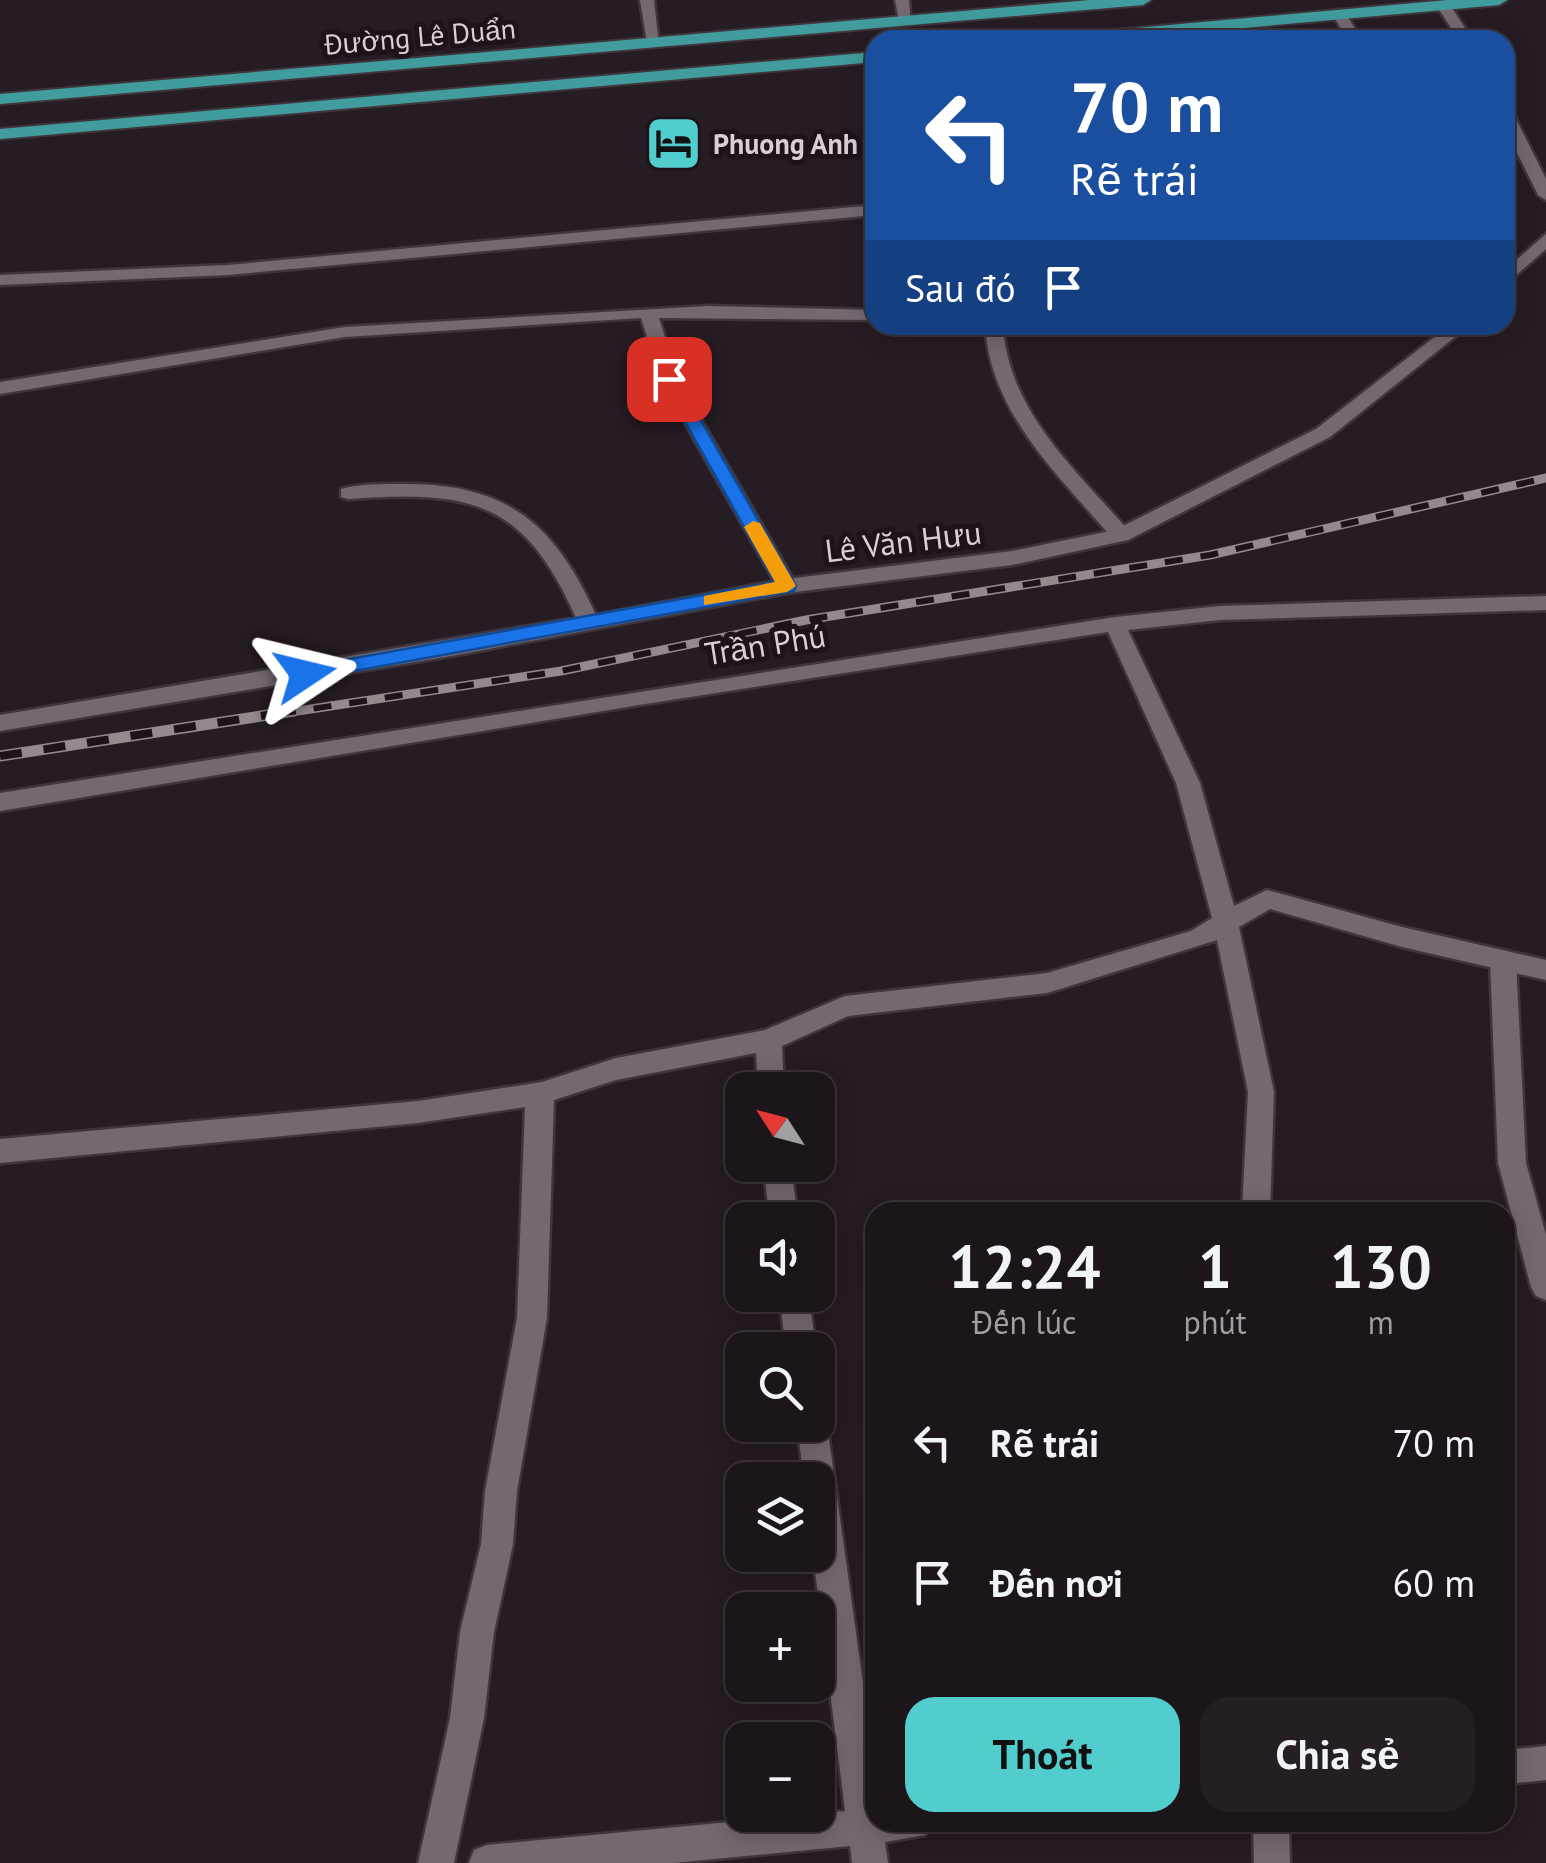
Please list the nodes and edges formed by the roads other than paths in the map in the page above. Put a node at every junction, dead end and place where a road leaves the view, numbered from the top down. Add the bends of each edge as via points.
1 (647, 0) edge
2 (902, 0) edge
3 (1143, 0) edge
4 (1499, 0) edge
5 (1443, 5) junction
6 (1339, 14) junction
7 (906, 21) junction
8 (1166, 30) edge
9 (1349, 30) edge
10 (1459, 30) edge
11 (654, 43) junction
12 (865, 58) edge
13 (663, 76) junction
14 (0, 100) edge
15 (0, 134) edge
16 (1515, 134) edge
17 (1546, 194) edge
18 (865, 211) edge
19 (1546, 239) edge
20 (1515, 270) edge
21 (0, 280) edge
22 (649, 314) junction
23 (865, 314) edge
24 (995, 335) edge
25 (1447, 335) edge
26 (0, 388) edge
27 (348, 493) dead end
28 (1121, 535) junction
29 (787, 586) junction
30 (1546, 603) edge
31 (589, 623) junction
32 (1114, 624) junction
33 (0, 723) edge
34 (0, 802) edge
35 (1226, 923) junction
36 (1503, 960) junction
37 (1546, 970) edge
38 (768, 1040) junction
39 (770, 1072) edge
40 (542, 1093) junction
41 (0, 1151) edge
42 (1256, 1202) edge
43 (1546, 1286) edge
44 (814, 1442) edge
45 (1546, 1763) edge
46 (1515, 1765) edge
47 (865, 1820) edge
48 (865, 1827) edge
49 (867, 1832) edge
50 (1271, 1832) edge
51 (436, 1863) edge
52 (487, 1863) edge
53 (870, 1863) edge
54 (1272, 1863) edge

1 - 11 street
2 - 7 street
3 - 7 highway, Đường Lê Duẩn
4 - 5 highway
5 - 6 highway
5 - 10 street
6 - 8 highway
6 - 9 street
7 - 11 highway, Đường Lê Duẩn
11 - 13 highway
11 - 14 highway, Đường Lê Duẩn
12 - 13 highway, Đường Lê Duẩn
13 - 15 highway, Đường Lê Duẩn
16 - 17 street
18 - 21 street via 228,270
19 - 20 street
22 - 23 street
22 - 26 street via 345,332
22 - 29 street via 669,379
24 - 28 street via 1000,366 1024,418
25 - 28 street, Lê Văn Hưu via 1324,432
27 - 31 street via 445,489 486,499 552,552 571,576
28 - 29 street, Lê Văn Hưu via 1012,558
29 - 31 street, Lê Văn Hưu
30 - 32 street, Trần Phú
31 - 33 street, Lê Văn Hưu
32 - 34 street, Trần Phú
32 - 35 street via 1188,783
35 - 36 street via 1268,899
35 - 38 street via 1199,938 1047,983 845,1006
35 - 42 street via 1261,1092
36 - 37 street
36 - 43 street via 1512,1163
38 - 39 street
38 - 40 street via 616,1069
40 - 41 street via 321,1123
40 - 51 street via 532,1318
44 - 47 street
45 - 46 street
48 - 52 street
49 - 53 street
50 - 54 street

